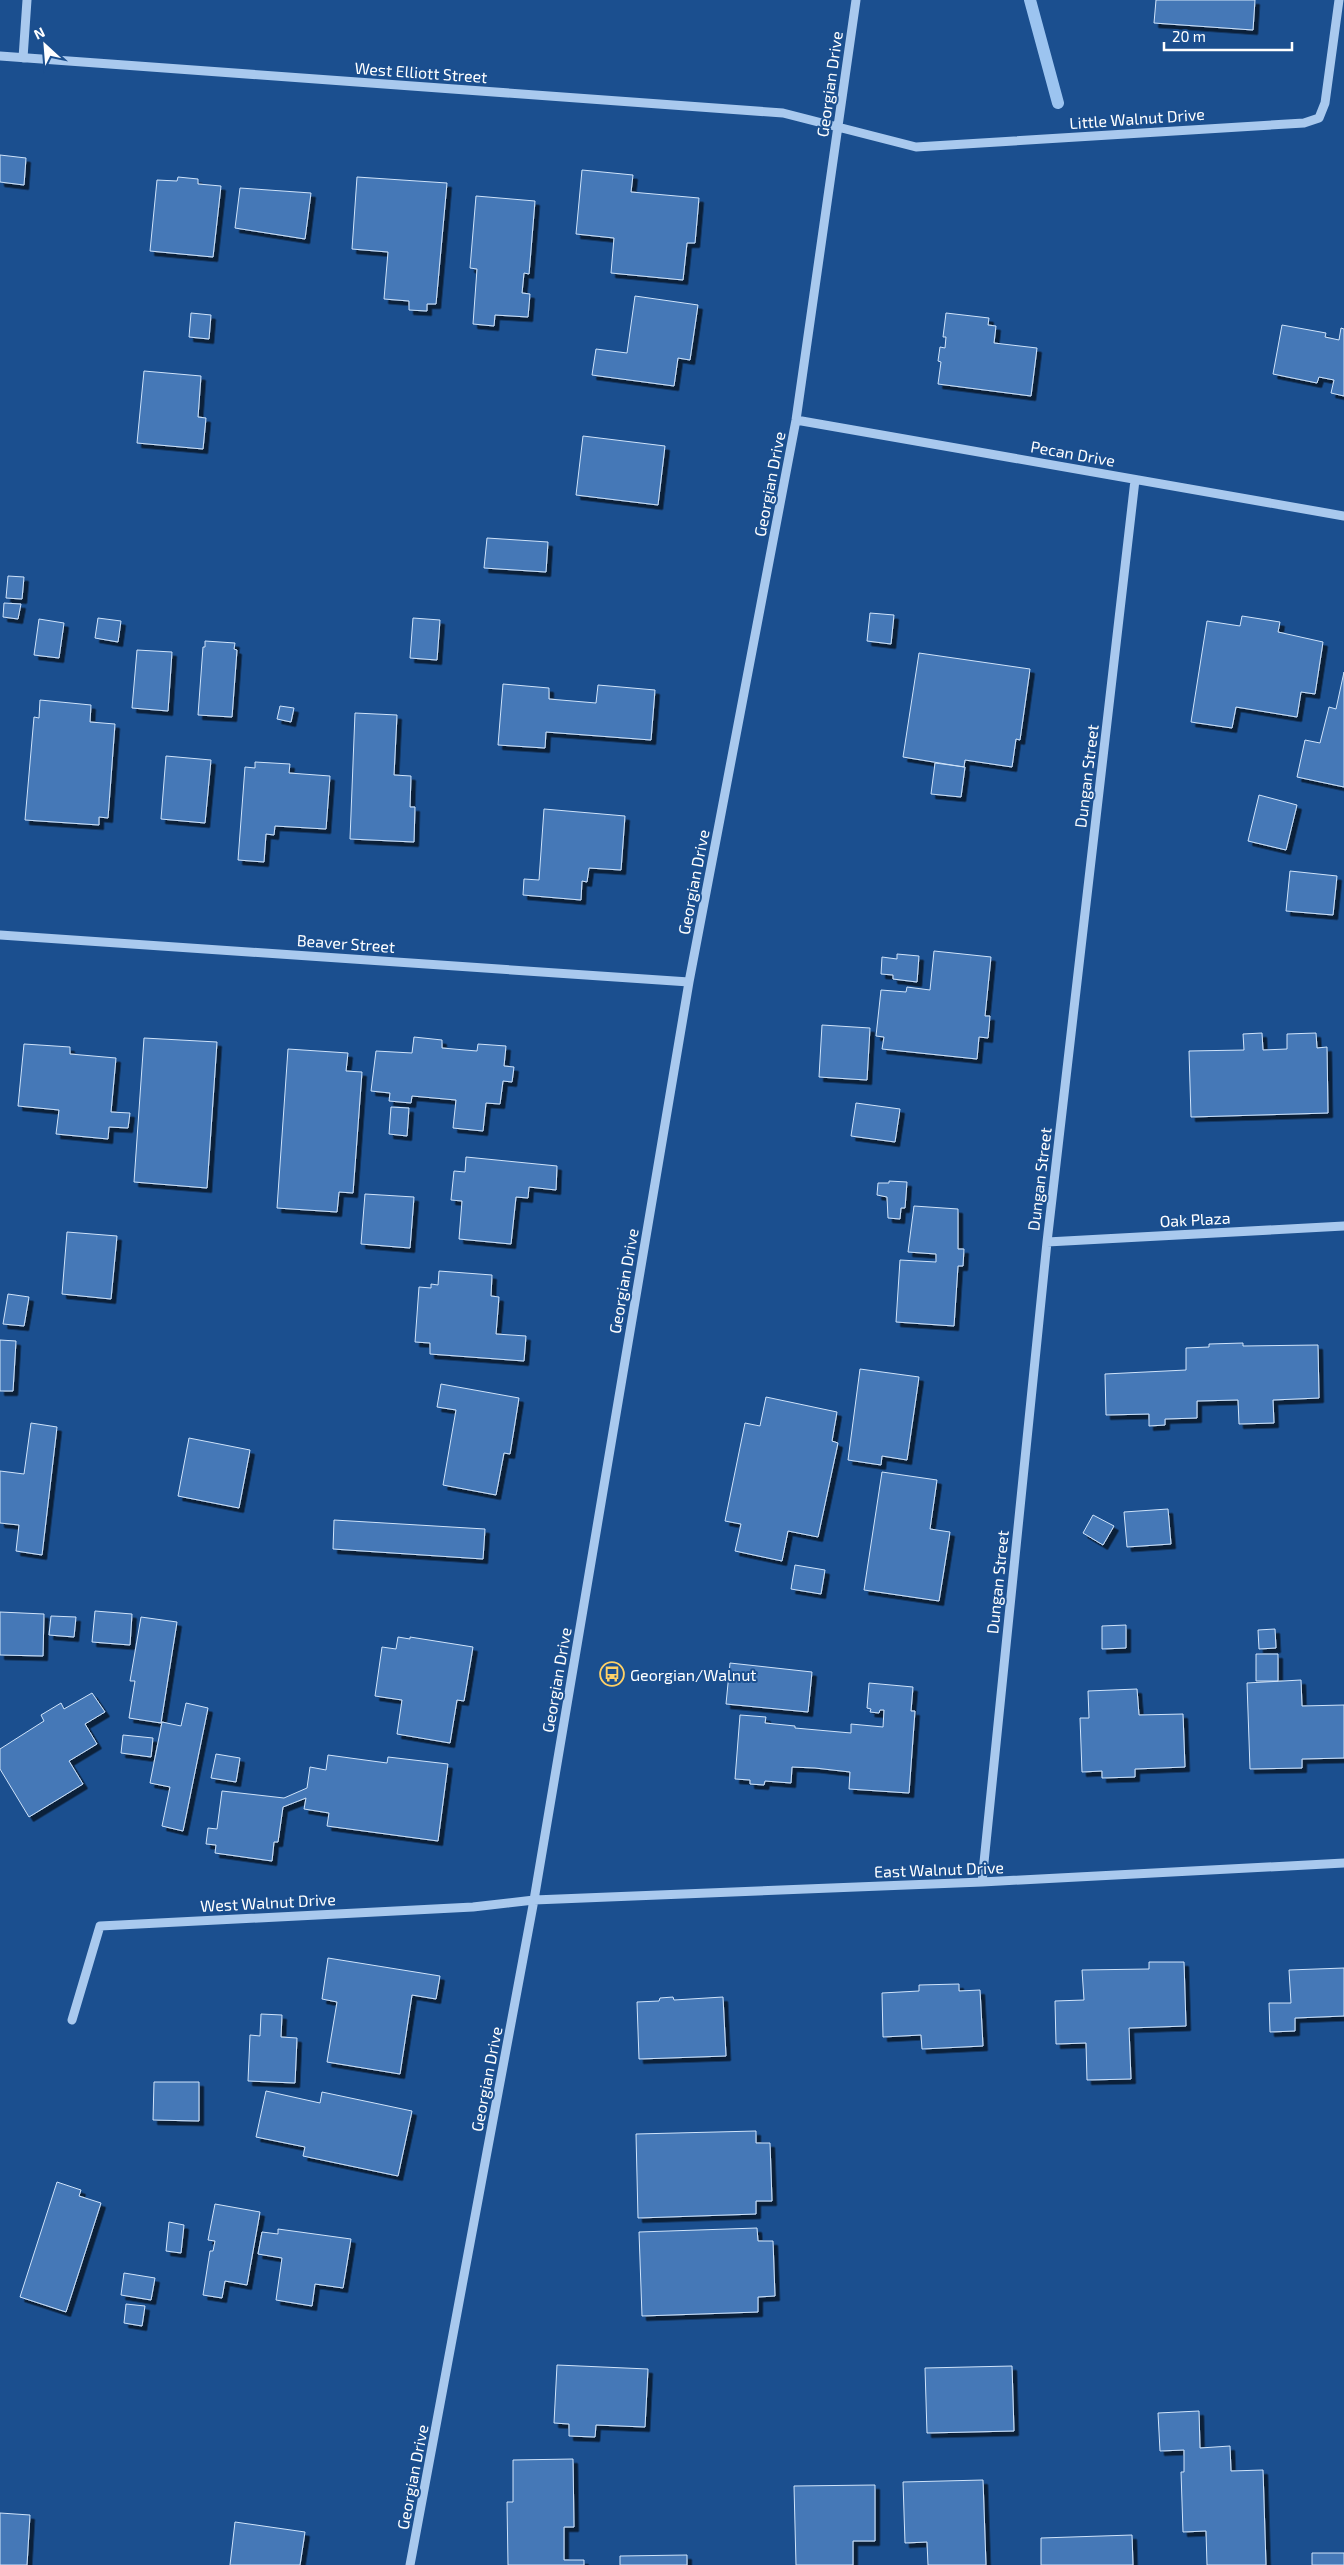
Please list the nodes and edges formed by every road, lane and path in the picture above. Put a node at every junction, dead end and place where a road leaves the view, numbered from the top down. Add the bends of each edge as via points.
1 (27, 0) edge
2 (856, 0) edge
3 (1339, 0) edge
4 (0, 56) edge
5 (23, 58) junction
6 (838, 127) junction
7 (796, 420) junction
8 (1135, 480) junction
9 (1344, 516) edge
10 (0, 934) edge
11 (689, 982) junction
12 (1344, 1226) edge
13 (1047, 1242) junction
14 (1344, 1862) edge
15 (982, 1882) junction
16 (534, 1900) junction
17 (72, 2020) dead end
18 (410, 2565) edge

1 - 5 street
2 - 6 street, Georgian Drive
3 - 6 street, Little Walnut Drive via 1326,103 1319,118 1304,123 916,147
4 - 5 street, West Elliott Street
5 - 6 street, West Elliott Street via 783,113
6 - 7 street, Georgian Drive
7 - 8 street, Pecan Drive
7 - 11 street, Georgian Drive
8 - 9 street, Pecan Drive
8 - 13 street, Dungan Street
10 - 11 street, Beaver Street
11 - 16 street, Georgian Drive
12 - 13 street, Oak Plaza
13 - 15 street, Dungan Street
14 - 15 street, East Walnut Drive
15 - 16 street, East Walnut Drive
16 - 17 street, West Walnut Drive via 473,1907 100,1926
16 - 18 street, Georgian Drive

